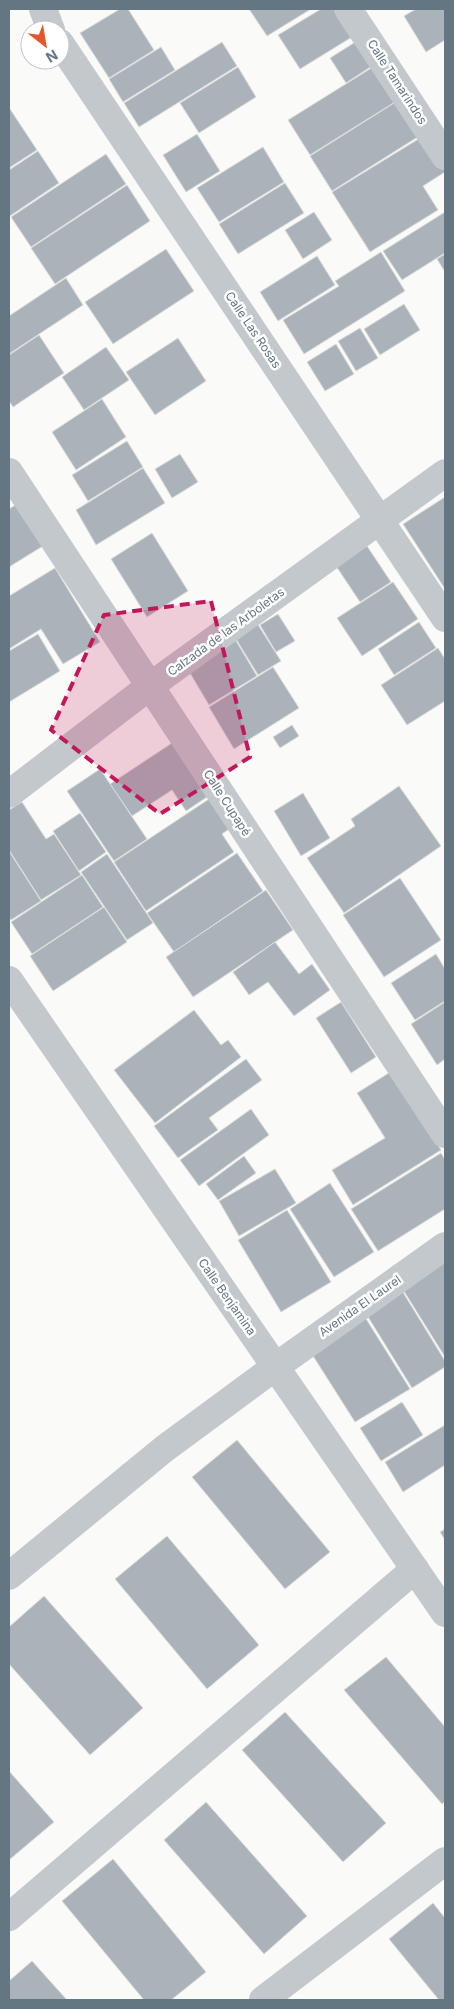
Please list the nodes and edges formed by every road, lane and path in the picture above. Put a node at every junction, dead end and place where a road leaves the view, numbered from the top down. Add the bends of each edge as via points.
1 (348, 9) edge
2 (70, 58) edge
3 (445, 156) edge
4 (9, 472) edge
5 (445, 473) edge
6 (380, 520) junction
7 (445, 618) edge
8 (150, 686) junction
9 (9, 794) edge
10 (9, 980) edge
11 (445, 1134) edge
12 (445, 1246) edge
13 (275, 1367) junction
14 (415, 1569) junction
15 (9, 1576) edge
16 (445, 1613) edge
17 (445, 1861) edge
18 (9, 1917) edge
19 (263, 2000) edge

1 - 3 street, Calle Tamarindos
2 - 6 street, Calle Las Rosas
4 - 8 street, Calle Cupapé
5 - 6 street, Calzada de las Arboletas
6 - 7 street, Calle Las Rosas
6 - 8 street, Calzada de las Arboletas
8 - 9 street, Calzada de las Arboletas
8 - 11 street, Calle Cupapé
10 - 13 street, Calle Benjamina
12 - 13 street, Avenida El Laurel
13 - 14 street, Calle Benjamina
13 - 15 street, Avenida El Laurel via 164,1449
14 - 16 street, Calle Benjamina
14 - 18 street
17 - 19 street

